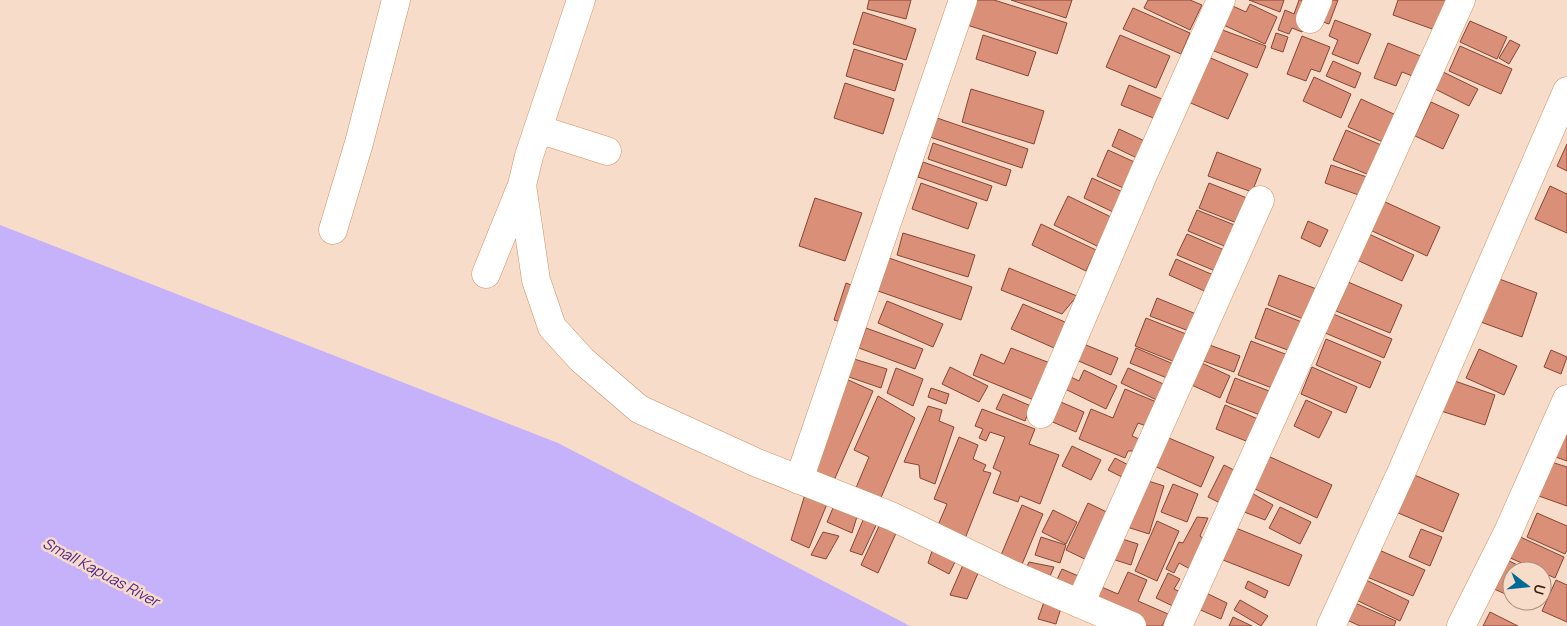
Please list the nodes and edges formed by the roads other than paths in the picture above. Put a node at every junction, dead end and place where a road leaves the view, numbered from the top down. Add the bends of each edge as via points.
1 (396, 0) edge
2 (581, 0) edge
3 (963, 0) edge
4 (1221, 0) edge
5 (1461, 0) edge
6 (1567, 91) edge
7 (538, 129) junction
8 (607, 151) dead end
9 (522, 184) junction
10 (1260, 200) dead end
11 (333, 230) dead end
12 (486, 274) dead end
13 (1567, 399) edge
14 (1041, 414) dead end
15 (799, 480) junction
16 (1080, 604) junction
17 (1132, 626) edge
18 (1178, 626) edge
19 (1330, 626) edge
20 (1461, 626) edge

1 - 11 street
2 - 7 street
3 - 15 street
4 - 14 street
5 - 18 street
6 - 19 street via 1401,473
7 - 8 street
7 - 9 street
9 - 12 street
9 - 15 street via 536,280 552,327 582,360 640,409
10 - 16 street
13 - 20 street via 1508,532
15 - 16 street via 891,516
16 - 17 street

